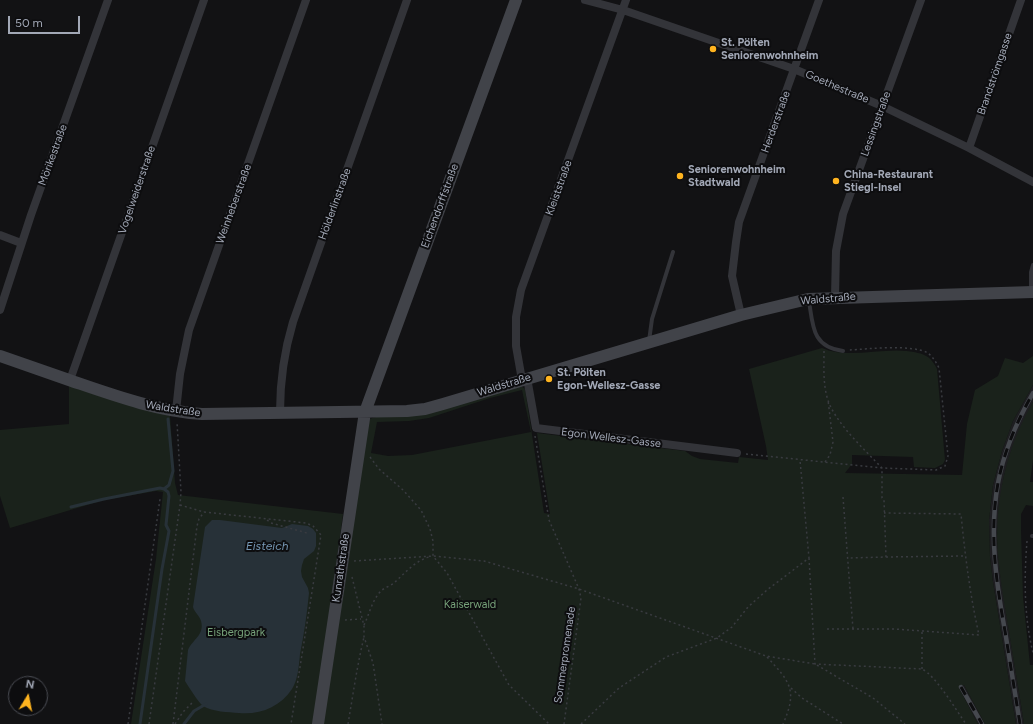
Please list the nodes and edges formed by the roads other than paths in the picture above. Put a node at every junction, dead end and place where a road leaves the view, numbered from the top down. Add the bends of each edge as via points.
1 (108, 0) edge
2 (204, 0) edge
3 (306, 0) edge
4 (408, 0) edge
5 (516, 0) edge
6 (585, 0) edge
7 (626, 0) edge
8 (819, 0) edge
9 (921, 0) edge
10 (1021, 0) edge
11 (623, 10) junction
12 (794, 70) junction
13 (882, 106) junction
14 (969, 148) junction
15 (1033, 182) edge
16 (0, 235) edge
17 (21, 242) junction
18 (673, 252) dead end
19 (1033, 266) edge
20 (1032, 292) edge
21 (835, 297) junction
22 (808, 299) junction
23 (0, 310) edge
24 (741, 315) junction
25 (649, 343) junction
26 (843, 351) road end
27 (0, 356) edge
28 (525, 379) junction
29 (70, 380) junction
30 (176, 411) junction
31 (280, 412) junction
32 (365, 412) junction
33 (737, 453) road end
34 (318, 724) edge

1 - 17 street, Mörikestraße
2 - 29 street, Vogelweiderstraße
3 - 30 street, Weinheberstraße via 189,330
4 - 31 street, Hölderlinstraße via 293,322 283,359
5 - 32 street, Eichendorffstraße
6 - 11 street, Goethestraße
7 - 11 street, Kleiststraße
8 - 12 street, Herderstraße
9 - 13 street, Lessingstraße
10 - 14 street, Brandströmgasse
11 - 12 street, Goethestraße
11 - 28 street, Kleiststraße via 521,290 516,317 516,346
12 - 13 street, Goethestraße
12 - 24 street, Herderstraße via 740,222 732,276
13 - 14 street, Goethestraße
13 - 21 street, Lessingstraße via 843,214 836,252
14 - 15 street, Goethestraße
16 - 17 street
17 - 23 street, Mörikestraße
18 - 25 lane via 652,319
19 - 20 lane
20 - 21 street, Waldstraße
21 - 22 street, Waldstraße
22 - 24 street, Waldstraße
22 - 26 lane via 819,340 833,350
24 - 25 street, Waldstraße
25 - 28 street, Waldstraße
27 - 29 street, Waldstraße
28 - 32 street, Waldstraße via 425,409
28 - 33 street, Egon Wellesz-Gasse via 536,428
29 - 30 street, Waldstraße via 115,397
30 - 31 street, Waldstraße via 202,414
31 - 32 street, Waldstraße
32 - 34 street, Kunrathstraße

